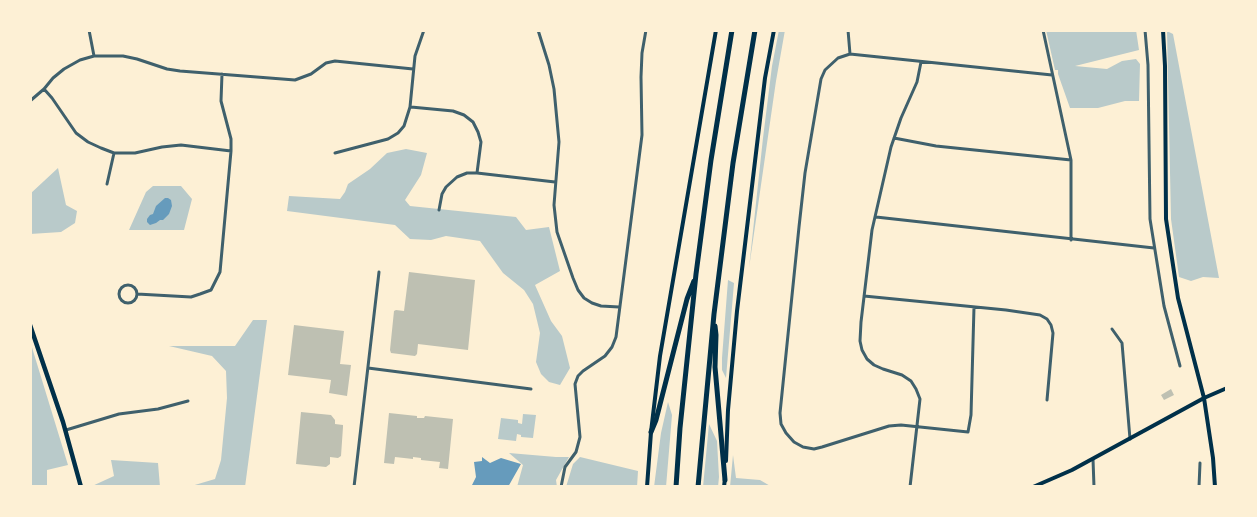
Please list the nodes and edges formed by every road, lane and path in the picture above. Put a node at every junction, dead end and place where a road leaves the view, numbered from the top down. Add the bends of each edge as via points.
1 (88, 30) edge
2 (424, 30) edge
3 (538, 30) edge
4 (646, 30) edge
5 (716, 30) edge
6 (732, 30) edge
7 (755, 30) edge
8 (774, 30) edge
9 (848, 30) edge
10 (1043, 30) edge
11 (1145, 30) edge
12 (1163, 30) edge
13 (850, 54) junction
14 (94, 56) junction
15 (921, 62) junction
16 (413, 69) junction
17 (222, 74) junction
18 (1052, 75) junction
19 (44, 89) junction
20 (30, 101) edge
21 (410, 107) junction
22 (894, 138) junction
23 (231, 151) junction
24 (114, 153) junction
25 (335, 153) dead end
26 (1071, 160) junction
27 (477, 173) junction
28 (555, 182) junction
29 (107, 184) dead end
30 (439, 210) dead end
31 (875, 217) junction
32 (1071, 240) junction
33 (1154, 248) junction
34 (379, 272) dead end
35 (696, 274) junction
36 (137, 294) junction
37 (864, 296) junction
38 (974, 307) junction
39 (619, 308) junction
40 (714, 314) junction
41 (30, 325) edge
42 (1112, 329) dead end
43 (1180, 366) dead end
44 (368, 368) junction
45 (1227, 388) edge
46 (531, 389) dead end
47 (1204, 398) junction
48 (1047, 400) dead end
49 (188, 401) dead end
50 (917, 427) junction
51 (66, 430) junction
52 (651, 432) junction
53 (1130, 439) junction
54 (1093, 459) junction
55 (1200, 463) dead end
56 (725, 480) junction
57 (81, 487) edge
58 (354, 487) edge
59 (561, 487) edge
60 (647, 487) edge
61 (676, 487) edge
62 (698, 487) edge
63 (724, 487) edge
64 (910, 487) edge
65 (1033, 487) edge
66 (1094, 487) edge
67 (1199, 487) edge
68 (1215, 487) edge

1 - 14 street
2 - 16 street
3 - 28 street via 554,89 559,142
4 - 39 street via 641,77 642,135
5 - 52 main road via 660,356
6 - 35 highway
7 - 40 highway
8 - 56 main road via 737,311
9 - 13 street
10 - 18 street
11 - 33 street
12 - 47 main road via 1166,219 1178,298
13 - 15 street
13 - 50 street via 830,64 821,79 805,173 781,424 794,442 814,449 889,426
14 - 17 street via 123,56 167,69
14 - 19 street via 64,69
15 - 18 street
15 - 22 street
16 - 17 street via 335,61 295,80
16 - 21 street
17 - 23 street via 221,101
18 - 26 street
19 - 20 street
19 - 24 street via 76,133
21 - 25 street via 398,133
21 - 27 street via 453,111 473,122 481,142
22 - 26 street
22 - 31 street
23 - 24 street via 181,146
23 - 36 street via 220,272 211,290 191,297
24 - 29 street
26 - 32 street
27 - 28 street
27 - 30 street via 467,173 451,182 442,194
28 - 39 street via 557,232 578,290 592,303
31 - 32 street
31 - 37 street
32 - 33 street
33 - 43 street
34 - 44 street
35 - 52 highway
35 - 61 highway
36 - 36 street via 130,285 118,294 128,304
37 - 38 street
37 - 50 street via 862,350 874,365 911,381 920,399
38 - 48 street via 1040,315 1052,325
38 - 50 street via 968,432
39 - 59 street via 612,347 583,371 575,384 580,437 576,452 565,467
40 - 56 highway
40 - 62 highway
41 - 51 main road
42 - 53 street via 1122,342
44 - 46 street
44 - 58 street
45 - 47 main road
47 - 53 main road
47 - 68 main road
49 - 51 street via 119,414
50 - 64 street
51 - 57 main road
52 - 60 main road
53 - 54 main road
54 - 65 main road
54 - 66 street
55 - 67 street
56 - 63 main road

